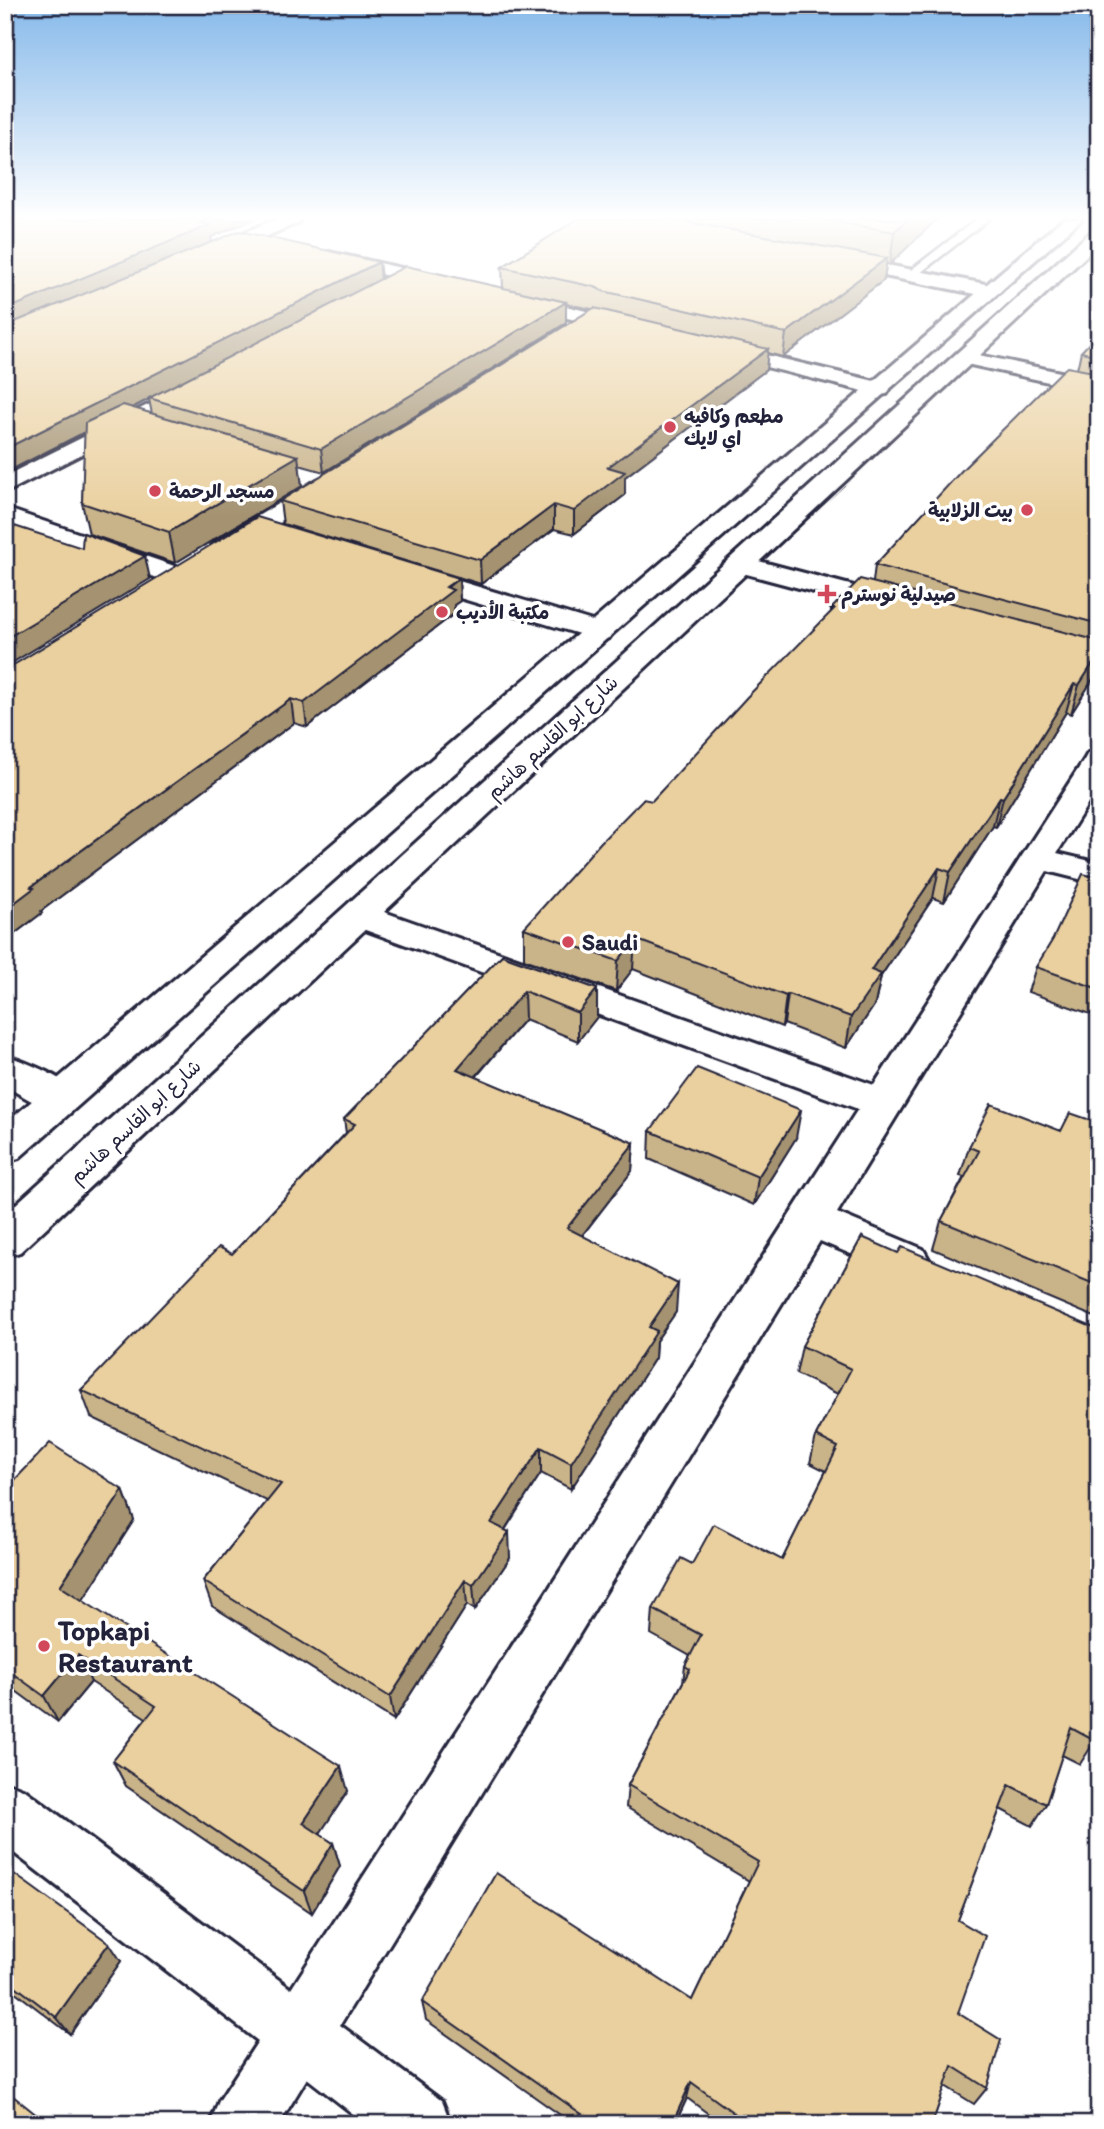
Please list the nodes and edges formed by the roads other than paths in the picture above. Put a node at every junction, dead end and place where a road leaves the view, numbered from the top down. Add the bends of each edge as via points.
1 (593, 318) edge
2 (594, 318) edge
3 (960, 318) edge
4 (1007, 318) edge
5 (645, 331) edge
6 (570, 333) edge
7 (697, 344) edge
8 (964, 358) junction
9 (213, 378) edge
10 (1099, 387) edge
11 (879, 389) junction
12 (127, 423) junction
13 (153, 431) edge
14 (18, 458) edge
15 (43, 467) junction
16 (350, 469) edge
17 (300, 475) dead end
18 (327, 483) junction
19 (5, 486) edge
20 (5, 514) edge
21 (257, 527) junction
22 (283, 535) edge
23 (740, 564) junction
24 (388, 567) edge
25 (177, 576) junction
26 (154, 590) edge
27 (926, 614) edge
28 (599, 632) junction
29 (1099, 760) edge
30 (1037, 858) junction
31 (1099, 874) edge
32 (358, 915) junction
33 (5, 1069) edge
34 (61, 1098) junction
35 (883, 1102) junction
36 (5, 1147) edge
37 (810, 1219) junction
38 (5, 1240) edge
39 (948, 1278) edge
40 (5, 1810) edge
41 (299, 2033) junction
42 (242, 2124) edge
43 (419, 2124) edge

1 - 6 street
2 - 5 street
3 - 11 street
4 - 8 street, شارع ابو القاسم هاشم
7 - 11 street
8 - 10 street
8 - 23 street, شارع ابو القاسم هاشم
9 - 12 street
11 - 28 street
12 - 13 street
12 - 15 street
14 - 15 street
15 - 19 street
16 - 18 street
17 - 18 street
18 - 21 street
20 - 25 street
21 - 22 street
21 - 25 street
23 - 27 street
23 - 32 street, شارع ابو القاسم هاشم
24 - 28 street
25 - 26 street
28 - 34 street
29 - 30 street
30 - 31 street
30 - 35 street
32 - 35 street
32 - 38 street, شارع ابو القاسم هاشم
33 - 34 street
34 - 36 street
35 - 37 street
37 - 39 street
37 - 41 street
40 - 41 street
41 - 42 street
41 - 43 street

